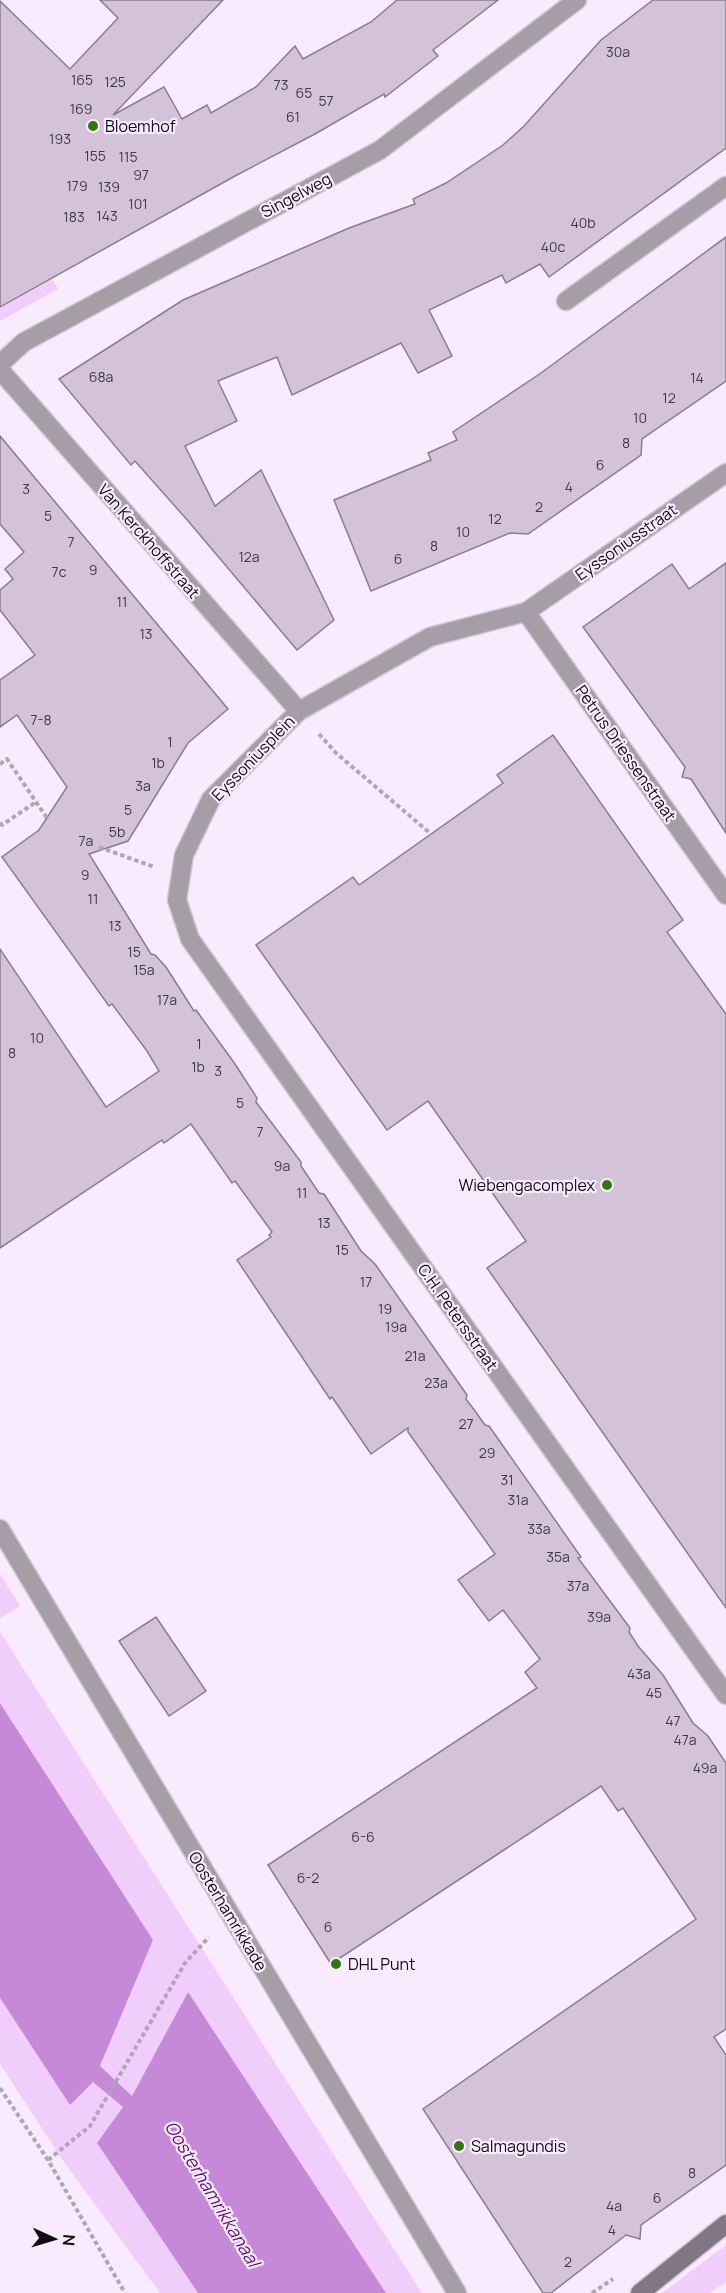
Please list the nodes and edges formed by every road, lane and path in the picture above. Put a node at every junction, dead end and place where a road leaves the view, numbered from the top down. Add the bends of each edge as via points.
1 (576, 0) edge
2 (726, 186) edge
3 (566, 301) dead end
4 (0, 364) edge
5 (0, 370) edge
6 (726, 473) edge
7 (526, 612) junction
8 (299, 711) junction
9 (325, 741) dead end
10 (0, 764) edge
11 (36, 802) junction
12 (47, 818) dead end
13 (0, 823) edge
14 (431, 834) dead end
15 (99, 848) dead end
16 (180, 876) junction
17 (726, 895) edge
18 (190, 939) joint
19 (0, 1528) edge
20 (726, 1695) edge
21 (231, 1915) junction
22 (0, 2088) edge
23 (48, 2160) junction
24 (726, 2224) edge
25 (125, 2293) edge
26 (457, 2293) edge
27 (640, 2293) edge

1 - 4 street, Singelweg via 380,150 24,342
2 - 3 street
5 - 8 street, Van Kerckhoffstraat
6 - 7 street, Eyssoniusstraat
7 - 8 street, Eyssoniusplein via 430,637
7 - 17 street, Petrus Driessenstraat
8 - 16 street, Eyssoniusplein via 211,799 184,855
9 - 14 path
10 - 11 path via 8,759
11 - 12 path
11 - 13 path
15 - 16 path
16 - 18 street, Eyssoniusplein via 177,900
18 - 20 street, C.H. Petersstraat
19 - 21 street, Oosterhamrikkade
21 - 23 path via 185,1963 90,2126
21 - 26 street, Oosterhamrikkade
22 - 23 path
23 - 25 path
24 - 27 main road

